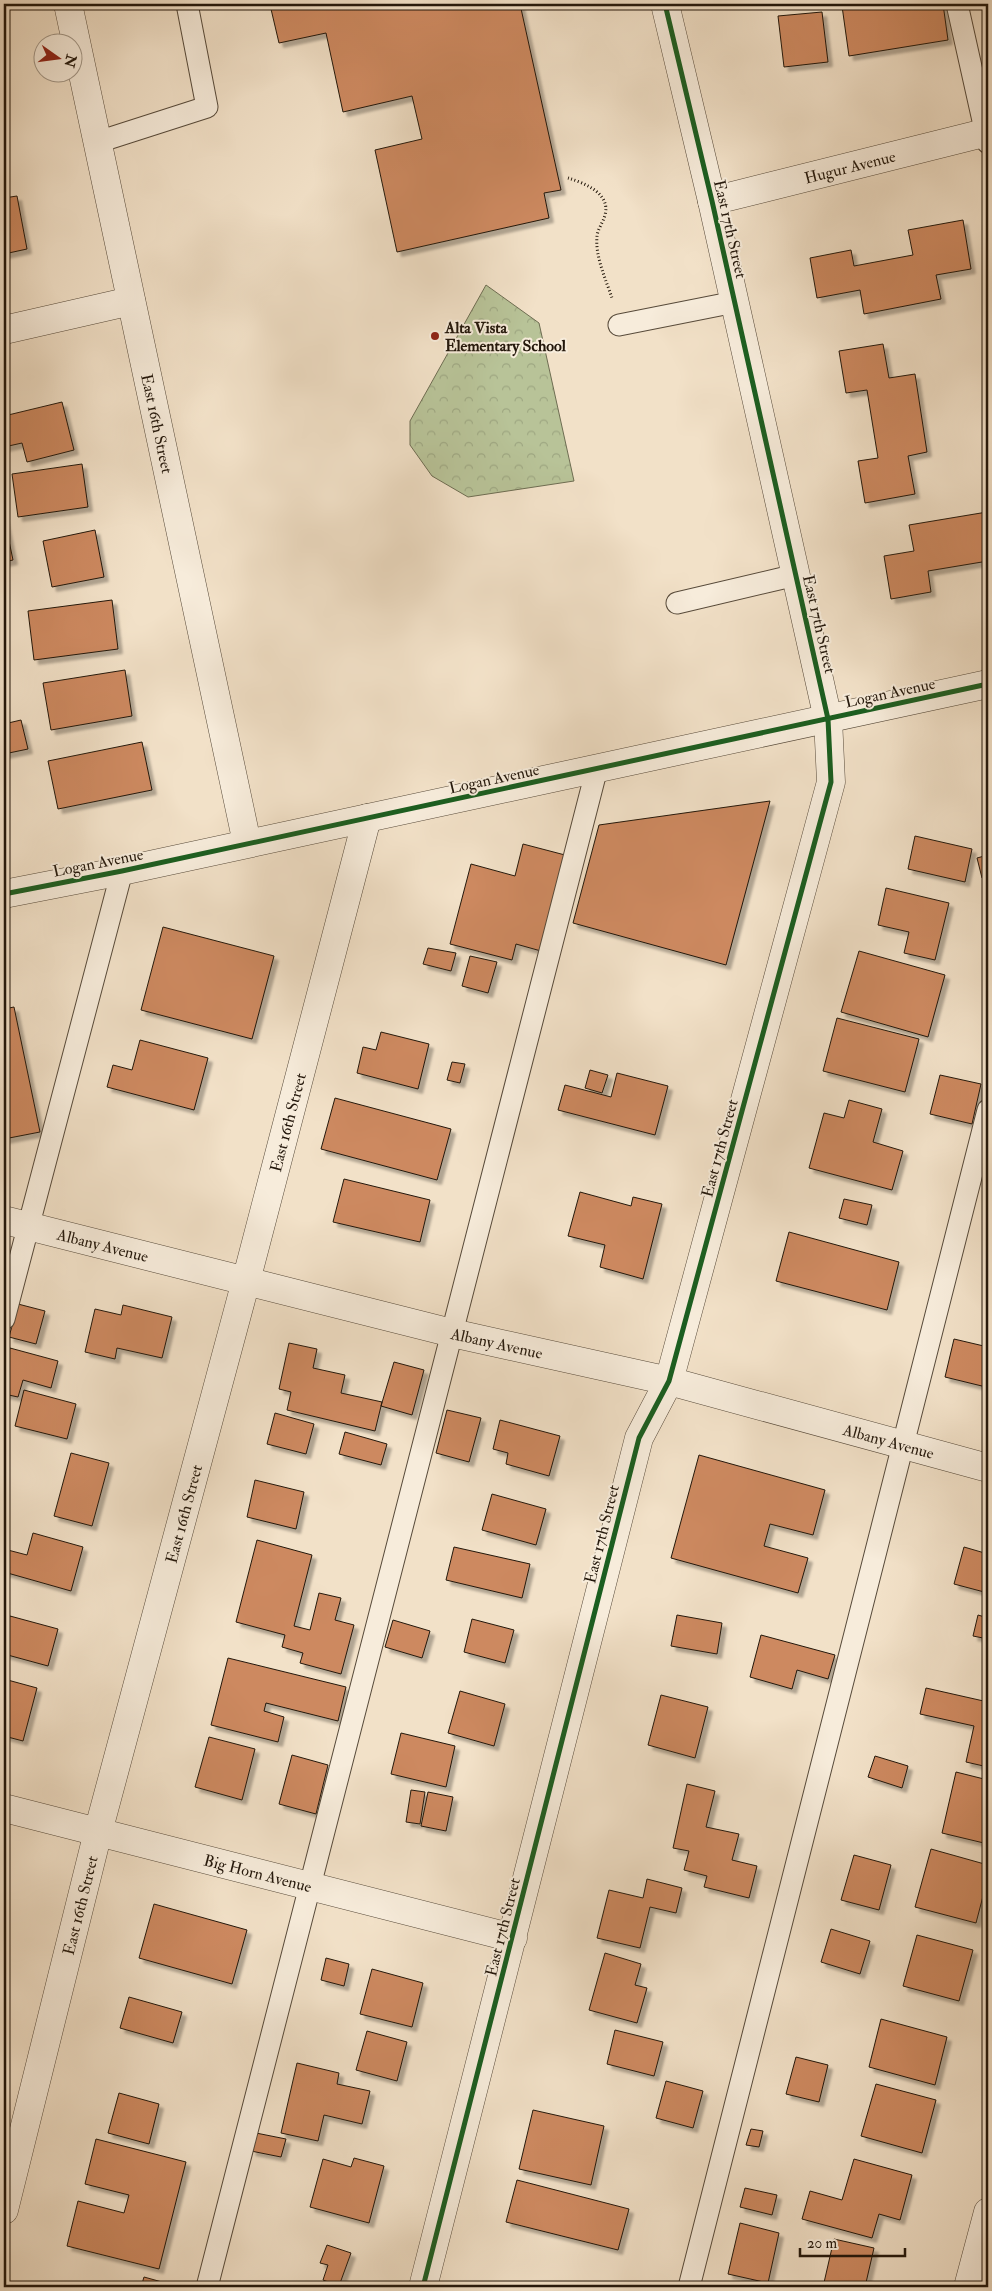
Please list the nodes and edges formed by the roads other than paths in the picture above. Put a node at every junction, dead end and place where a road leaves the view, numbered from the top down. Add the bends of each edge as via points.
1 (68, 4) edge
2 (187, 4) edge
3 (664, 4) edge
4 (957, 4) edge
5 (988, 136) edge
6 (98, 142) junction
7 (712, 201) junction
8 (131, 301) junction
9 (735, 302) junction
10 (620, 325) road end
11 (4, 330) edge
12 (796, 576) junction
13 (677, 603) dead end
14 (988, 684) edge
15 (828, 718) junction
16 (598, 768) junction
17 (367, 818) junction
18 (247, 843) junction
19 (122, 871) junction
20 (4, 894) edge
21 (988, 1110) edge
22 (16, 1223) edge
23 (246, 1281) junction
24 (4, 1319) edge
25 (452, 1333) junction
26 (669, 1381) junction
27 (903, 1445) junction
28 (988, 1468) edge
29 (4, 1808) edge
30 (98, 1832) junction
31 (310, 1886) junction
32 (512, 1938) junction
33 (4, 2210) edge
34 (988, 2212) edge
35 (207, 2287) edge
36 (423, 2287) edge
37 (689, 2287) edge
38 (968, 2287) edge

1 - 6 street, East 16th Street
2 - 6 lane via 207,107
3 - 7 street, East 17th Street
4 - 5 lane
5 - 7 street, Hugur Avenue
6 - 8 street, East 16th Street
7 - 9 street, East 17th Street
8 - 11 street
8 - 18 street, East 16th Street
9 - 10 lane
9 - 12 street, East 17th Street
12 - 13 lane
12 - 15 street, East 17th Street
14 - 15 street, Logan Avenue
15 - 16 street, Logan Avenue
15 - 26 street, East 17th Street via 831,782
16 - 17 street, Logan Avenue
16 - 25 lane
17 - 18 street, Logan Avenue
17 - 23 street, East 16th Street
18 - 19 street, Logan Avenue
19 - 20 street, Logan Avenue
19 - 22 lane
21 - 27 lane
22 - 23 street, Albany Avenue
22 - 24 lane
23 - 25 street, Albany Avenue
23 - 30 street, East 16th Street
25 - 26 street, Albany Avenue
25 - 31 lane
26 - 27 street, Albany Avenue
26 - 32 street, East 17th Street via 638,1438
27 - 28 street, Albany Avenue
27 - 37 lane
29 - 30 street, Big Horn Avenue
30 - 31 street, Big Horn Avenue
30 - 33 street, East 16th Street
31 - 32 street, Big Horn Avenue
31 - 35 lane
32 - 36 street, East 17th Street
34 - 38 street

